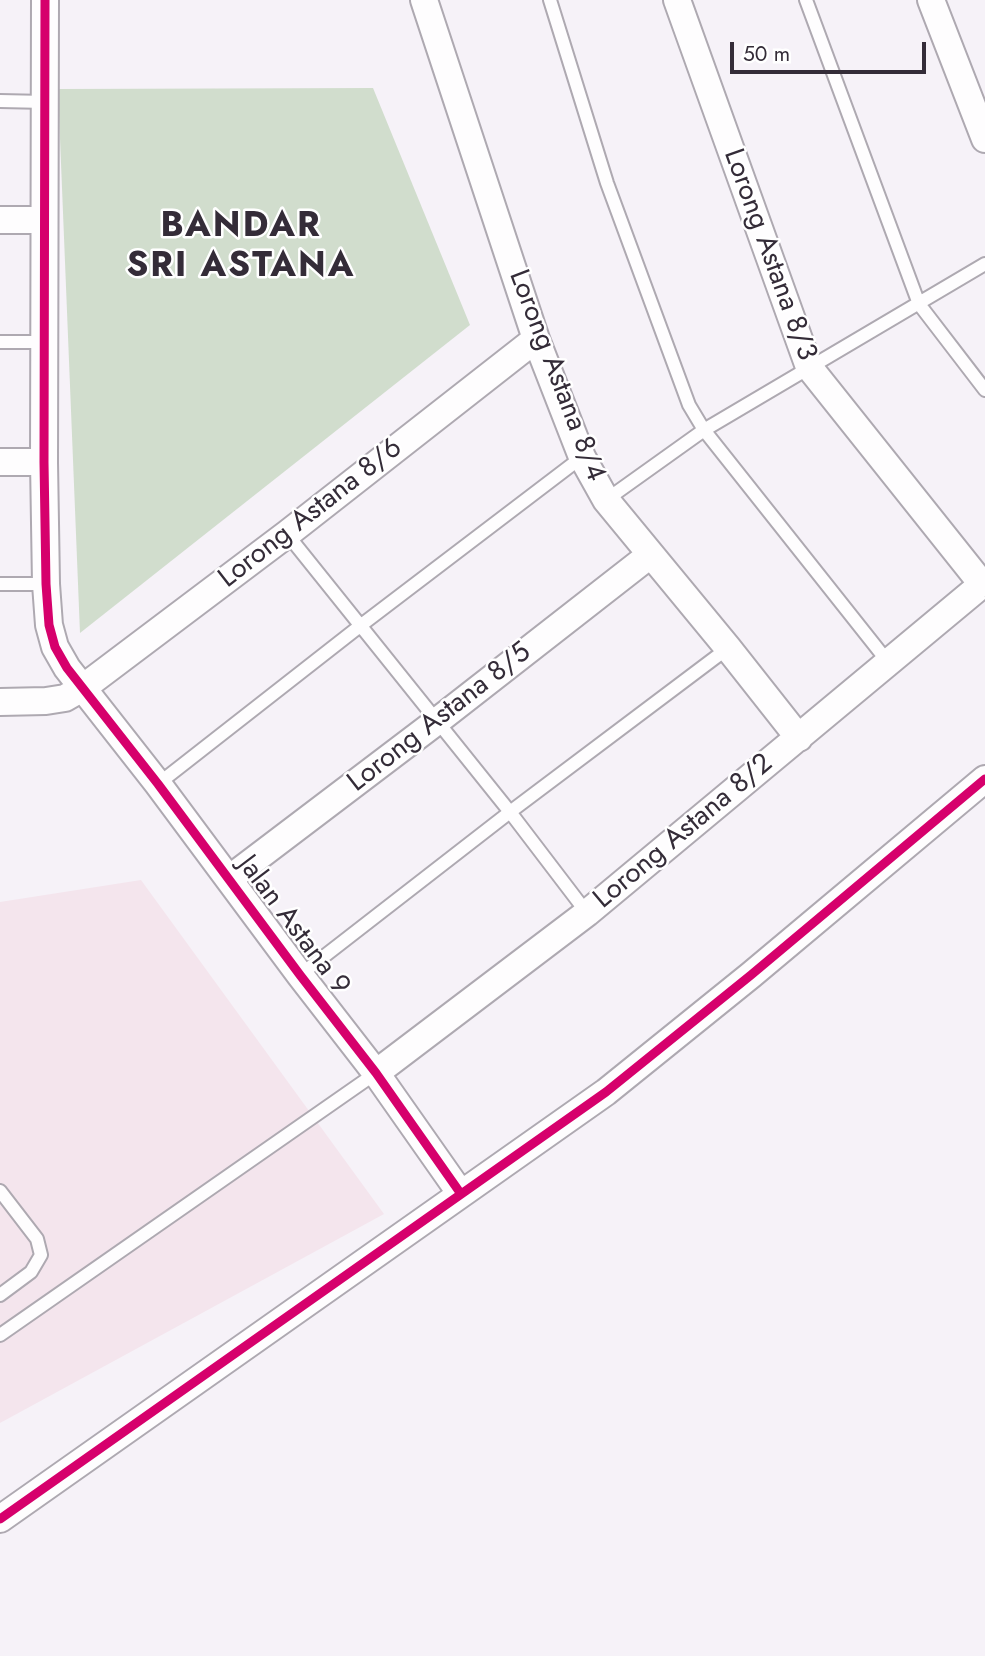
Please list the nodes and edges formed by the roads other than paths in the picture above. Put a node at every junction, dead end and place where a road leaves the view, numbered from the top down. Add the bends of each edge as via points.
1 (45, 0) edge
2 (425, 0) edge
3 (550, 0) edge
4 (677, 0) edge
5 (806, 0) edge
6 (931, 0) edge
7 (0, 101) edge
8 (46, 102) junction
9 (985, 139) edge
10 (0, 220) edge
11 (44, 220) junction
12 (985, 264) edge
13 (919, 304) junction
14 (536, 339) junction
15 (0, 342) edge
16 (45, 342) junction
17 (809, 367) junction
18 (985, 390) edge
19 (704, 430) junction
20 (582, 457) junction
21 (0, 462) edge
22 (44, 462) junction
23 (606, 500) junction
24 (287, 534) junction
25 (650, 555) junction
26 (984, 583) edge
27 (0, 584) edge
28 (46, 584) junction
29 (360, 626) junction
30 (728, 648) junction
31 (888, 663) junction
32 (84, 688) junction
33 (0, 702) edge
34 (436, 722) junction
35 (799, 738) junction
36 (985, 779) edge
37 (158, 784) junction
38 (510, 812) junction
39 (229, 879) junction
40 (587, 913) junction
41 (300, 975) junction
42 (376, 1073) junction
43 (0, 1191) edge
44 (461, 1194) junction
45 (0, 1295) edge
46 (0, 1335) edge
47 (0, 1519) edge

1 - 8 street, Jalan Astana 9
2 - 14 street, Lorong Astana 8/4
3 - 19 lane via 607,183 689,405
4 - 17 street, Lorong Astana 8/3
5 - 13 lane
6 - 9 street
7 - 8 lane
8 - 11 street, Jalan Astana 9
10 - 11 street
11 - 16 street, Jalan Astana 9
12 - 13 lane
13 - 17 lane
13 - 18 lane
14 - 20 street, Lorong Astana 8/4
14 - 24 street, Lorong Astana 8/6
15 - 16 lane
16 - 22 street, Jalan Astana 9
17 - 19 lane
17 - 26 street, Lorong Astana 8/3
19 - 23 lane
19 - 31 lane
20 - 23 street, Lorong Astana 8/4
20 - 29 lane
21 - 22 street
22 - 28 street, Jalan Astana 9
23 - 25 street, Lorong Astana 8/4
24 - 29 lane
24 - 32 street, Lorong Astana 8/6
25 - 30 street, Lorong Astana 8/4
25 - 34 street, Lorong Astana 8/5
26 - 31 street, Lorong Astana 8/2
27 - 28 lane
28 - 32 street, Jalan Astana 9 via 55,647
29 - 34 lane
29 - 37 lane
30 - 35 street, Lorong Astana 8/4
30 - 38 lane
31 - 35 street, Lorong Astana 8/2
32 - 33 street via 55,700
32 - 37 street, Jalan Astana 9
34 - 38 lane
34 - 39 street, Lorong Astana 8/5
35 - 40 street, Lorong Astana 8/2
36 - 44 street via 606,1092
37 - 39 street, Jalan Astana 9
38 - 40 lane
38 - 41 lane
39 - 41 street, Jalan Astana 9
40 - 42 street, Lorong Astana 8/2
41 - 42 street, Jalan Astana 9
42 - 44 street, Jalan Astana 9
42 - 46 lane
43 - 45 lane via 37,1238 41,1255 31,1272
44 - 47 street

